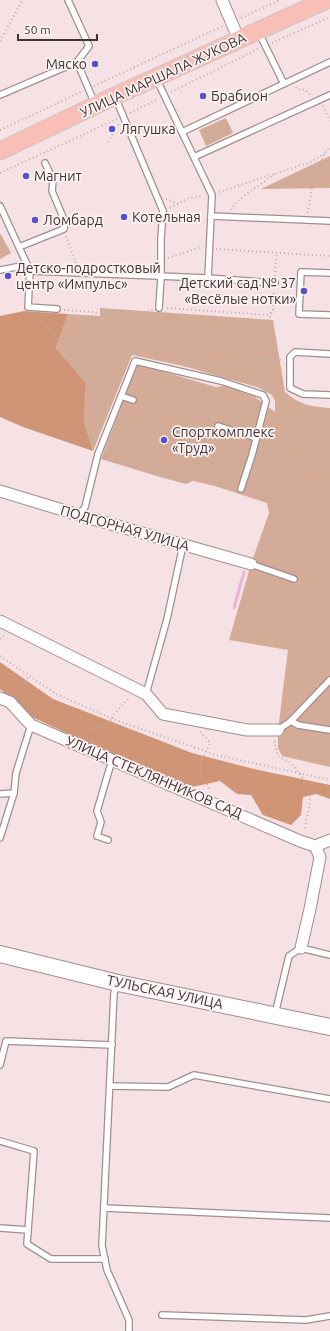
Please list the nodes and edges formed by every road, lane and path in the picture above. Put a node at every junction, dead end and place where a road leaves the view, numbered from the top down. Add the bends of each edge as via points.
1 (22, 0) edge
2 (68, 0) edge
3 (222, 0) edge
4 (280, 0) edge
5 (326, 0) edge
6 (232, 22) junction
7 (258, 31) junction
8 (239, 40) junction
9 (0, 41) edge
10 (77, 62) junction
11 (330, 62) edge
12 (156, 78) junction
13 (291, 81) junction
14 (284, 84) junction
15 (88, 89) junction
16 (0, 95) edge
17 (330, 95) edge
18 (115, 96) junction
19 (320, 99) junction
20 (96, 105) junction
21 (124, 116) junction
22 (330, 121) edge
23 (0, 130) edge
24 (182, 132) junction
25 (108, 142) dead end
26 (330, 147) edge
27 (0, 151) edge
28 (325, 153) junction
29 (194, 157) junction
30 (46, 163) dead end
31 (278, 172) junction
32 (212, 194) junction
33 (1, 209) edge
34 (163, 211) junction
35 (211, 216) junction
36 (228, 218) junction
37 (306, 220) junction
38 (330, 221) edge
39 (64, 229) junction
40 (20, 247) junction
41 (209, 247) junction
42 (278, 253) junction
43 (330, 256) edge
44 (161, 260) junction
45 (27, 265) junction
46 (0, 270) edge
47 (30, 270) junction
48 (80, 273) junction
49 (330, 273) edge
50 (161, 277) junction
51 (208, 278) junction
52 (275, 283) junction
53 (28, 307) junction
54 (159, 308) junction
55 (57, 309) joint
56 (273, 310) junction
57 (330, 315) edge
58 (177, 321) junction
59 (330, 354) edge
60 (290, 357) junction
61 (274, 359) junction
62 (267, 360) junction
63 (191, 366) junction
64 (196, 368) dead end
65 (202, 369) dead end
66 (191, 374) junction
67 (221, 381) junction
68 (263, 395) junction
69 (330, 395) edge
70 (121, 396) junction
71 (133, 400) dead end
72 (218, 426) dead end
73 (256, 438) junction
74 (98, 454) junction
75 (252, 455) junction
76 (330, 468) edge
77 (241, 489) joint
78 (0, 491) edge
79 (79, 515) junction
80 (182, 545) junction
81 (253, 565) junction
82 (294, 579) dead end
83 (0, 621) edge
84 (0, 656) edge
85 (29, 676) junction
86 (330, 680) edge
87 (146, 694) junction
88 (5, 700) edge
89 (113, 719) junction
90 (189, 719) junction
91 (291, 720) junction
92 (31, 725) junction
93 (275, 730) junction
94 (330, 730) edge
95 (61, 737) junction
96 (205, 751) junction
97 (112, 759) junction
98 (298, 773) junction
99 (330, 780) edge
100 (14, 793) junction
101 (0, 794) edge
102 (211, 802) junction
103 (330, 833) edge
104 (0, 838) edge
105 (108, 840) dead end
106 (330, 840) edge
107 (300, 841) junction
108 (315, 846) junction
109 (300, 948) junction
110 (0, 954) edge
111 (330, 955) edge
112 (118, 983) junction
113 (275, 1016) junction
114 (330, 1027) edge
115 (112, 1045) junction
116 (0, 1065) edge
117 (110, 1086) junction
118 (330, 1099) edge
119 (0, 1141) edge
120 (104, 1208) junction
121 (330, 1218) edge
122 (0, 1228) edge
123 (28, 1230) junction
124 (105, 1259) junction
125 (162, 1315) dead end
126 (330, 1316) edge
127 (129, 1331) edge

1 - 9 path
2 - 10 lane via 89,46
3 - 6 street
4 - 6 path
5 - 7 main road, УЛИЦА МАРШАЛА ЖУКОВА
6 - 8 street
6 - 15 path
7 - 8 main road, УЛИЦА МАРШАЛА ЖУКОВА
7 - 14 lane
8 - 12 main road, УЛИЦА МАРШАЛА ЖУКОВА
10 - 15 lane
10 - 16 lane
11 - 13 lane
12 - 18 main road, УЛИЦА МАРШАЛА ЖУКОВА
12 - 24 lane
13 - 14 lane
13 - 19 path via 297,89 306,90 311,96
14 - 24 lane
15 - 20 lane
15 - 23 path
17 - 19 lane
18 - 20 main road, УЛИЦА МАРШАЛА ЖУКОВА
18 - 21 lane
19 - 22 path
19 - 29 lane
20 - 27 main road, УЛИЦА МАРШАЛА ЖУКОВА
21 - 25 path
21 - 34 lane
24 - 29 lane
26 - 28 path
28 - 31 path via 311,162
28 - 37 path via 314,174
29 - 32 lane
30 - 39 lane via 53,180 52,191 65,222
31 - 32 path
31 - 36 path via 233,206
32 - 34 path via 189,198
32 - 35 lane
33 - 40 lane
34 - 44 lane
35 - 36 lane
35 - 41 lane
36 - 37 lane
37 - 38 lane
39 - 40 lane
39 - 48 path
40 - 45 lane
41 - 42 path
41 - 44 path
41 - 51 lane
42 - 43 path
42 - 52 path
44 - 50 lane
45 - 46 lane
45 - 47 lane
47 - 48 lane
47 - 53 lane
48 - 50 lane
49 - 57 lane via 301,272 299,314
50 - 51 lane
50 - 54 lane
51 - 52 lane
52 - 56 path
53 - 55 lane
53 - 74 path via 67,349 90,380 90,432
54 - 55 path via 130,314
54 - 56 path via 268,315
54 - 58 path
56 - 61 path via 264,330
58 - 62 path via 191,325 202,335 221,337 246,347
58 - 63 path
59 - 60 lane via 295,352
60 - 61 path via 284,360
60 - 69 lane via 290,388 303,394
61 - 62 path
61 - 68 path
62 - 65 path via 229,363
63 - 64 path
63 - 66 path
66 - 67 lane
66 - 70 lane via 135,361
67 - 68 lane
67 - 74 path via 189,481 129,466
68 - 73 lane via 266,401
70 - 71 lane
70 - 74 lane
72 - 73 lane
73 - 75 lane
74 - 79 lane via 85,507
75 - 76 path via 263,454
75 - 77 lane
77 - 81 path via 269,498 273,512
78 - 79 street, ПОДГОРНАЯ УЛИЦА
79 - 80 street, ПОДГОРНАЯ УЛИЦА
80 - 81 street, ПОДГОРНАЯ УЛИЦА
80 - 87 lane via 167,619
81 - 82 lane
83 - 87 street
84 - 85 path
85 - 88 path via 19,692
85 - 89 path via 56,694
86 - 91 lane
87 - 89 path via 134,694
87 - 90 street via 163,714
88 - 92 street, УЛИЦА СТЕКЛЯННИКОВ САД
89 - 95 path via 101,727
89 - 96 path
90 - 93 street via 247,730
90 - 96 path via 210,742
91 - 93 lane
91 - 94 lane via 298,725
92 - 95 street, УЛИЦА СТЕКЛЯННИКОВ САД
92 - 100 lane via 16,773
93 - 98 path via 278,756 290,762
95 - 97 street, УЛИЦА СТЕКЛЯННИКОВ САД
96 - 98 path
96 - 102 path via 200,768 208,786
97 - 102 street, УЛИЦА СТЕКЛЯННИКОВ САД
97 - 105 lane via 97,811 101,822 97,836
98 - 99 path
98 - 107 path via 304,780 310,798 305,831
100 - 101 lane
100 - 104 lane
102 - 107 street, УЛИЦА СТЕКЛЯННИКОВ САД
103 - 108 lane
106 - 108 street
107 - 108 street, УЛИЦА СТЕКЛЯННИКОВ САД
108 - 109 street via 320,857
109 - 111 lane
109 - 113 lane via 289,956
110 - 112 main road, ТУЛЬСКАЯ УЛИЦА
112 - 113 main road, ТУЛЬСКАЯ УЛИЦА
112 - 115 lane via 114,992
113 - 114 main road, ТУЛЬСКАЯ УЛИЦА
115 - 116 lane via 6,1042
115 - 117 lane
117 - 118 lane via 168,1087 194,1075
117 - 120 lane
119 - 123 lane via 34,1151
120 - 121 lane
120 - 124 lane via 102,1246
122 - 123 lane
123 - 124 lane via 27,1244 51,1259
124 - 127 lane via 107,1270 129,1320
125 - 126 lane via 306,1320

